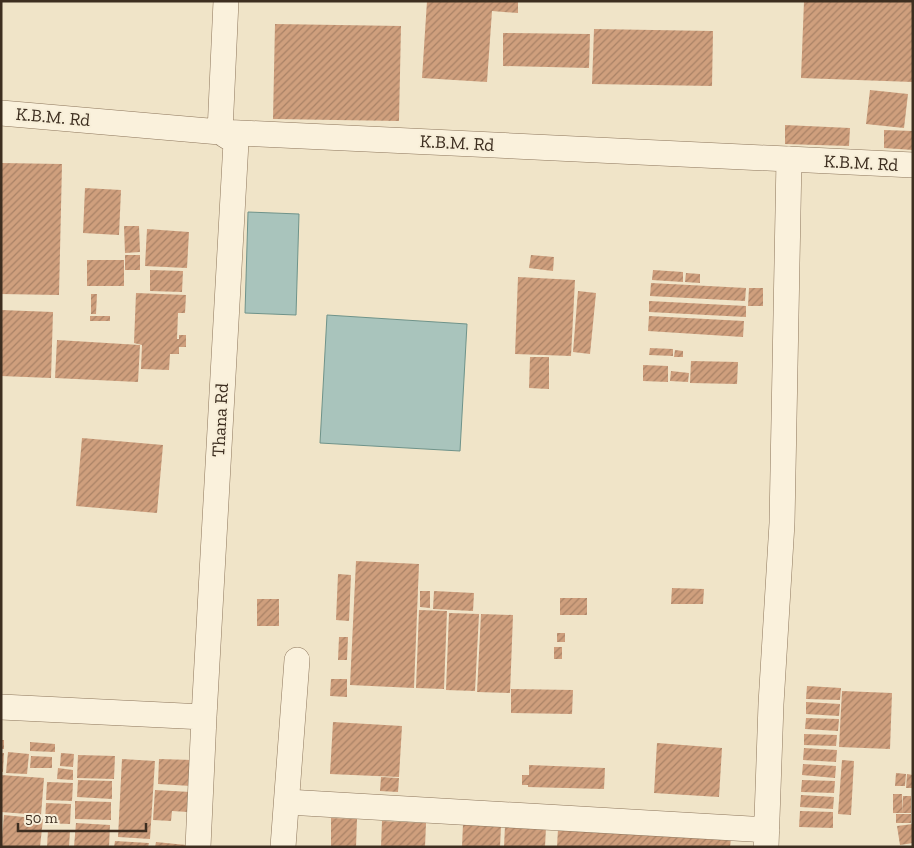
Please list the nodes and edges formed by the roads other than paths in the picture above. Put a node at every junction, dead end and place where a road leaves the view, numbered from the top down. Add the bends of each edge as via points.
1 (226, 1) edge
2 (1, 113) edge
3 (220, 132) junction
4 (789, 159) junction
5 (913, 165) edge
6 (297, 660) dead end
7 (1, 707) edge
8 (204, 716) junction
9 (287, 802) junction
10 (766, 838) edge
11 (198, 847) edge
12 (283, 847) edge

1 - 3 street
2 - 3 street, K.B.M. Rd
3 - 4 street, K.B.M. Rd
3 - 8 street, Thana Rd via 236,142
4 - 5 street, K.B.M. Rd
4 - 10 street via 782,523
6 - 9 street
7 - 8 street
8 - 11 street, Thana Rd
9 - 10 street
9 - 12 street

